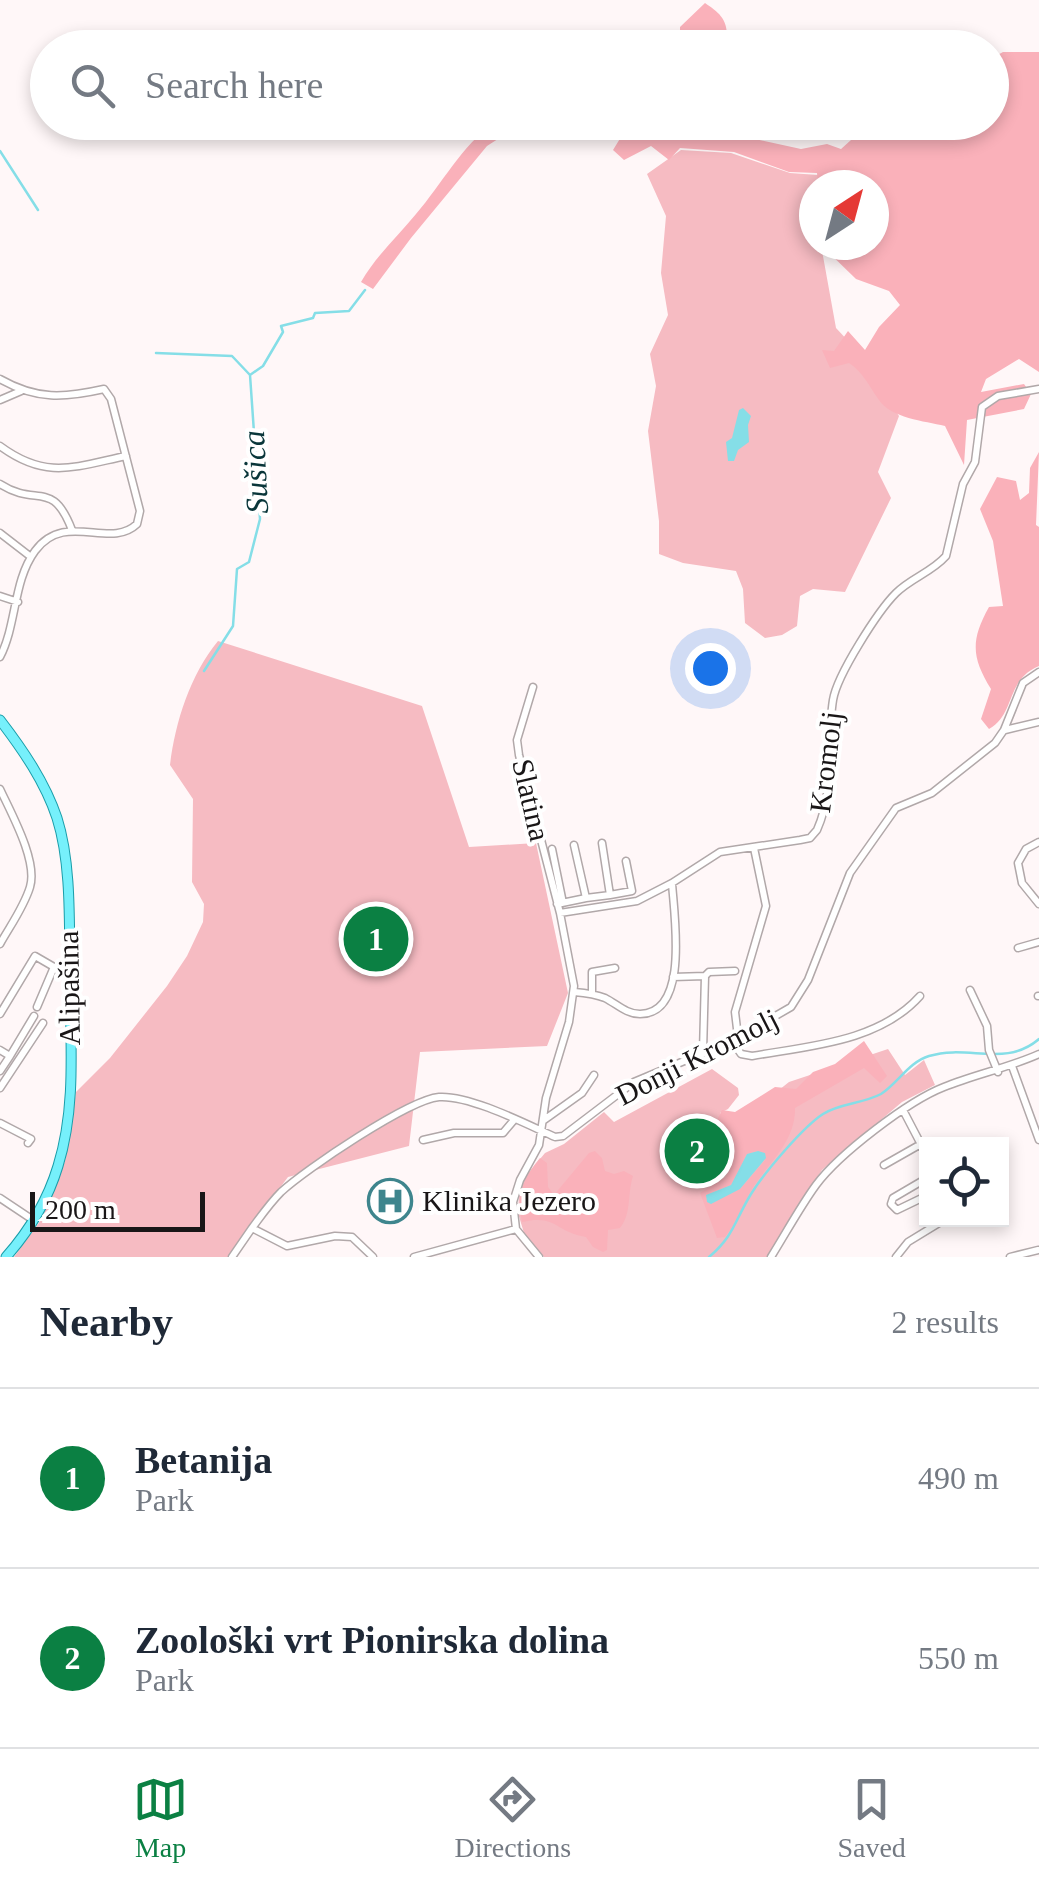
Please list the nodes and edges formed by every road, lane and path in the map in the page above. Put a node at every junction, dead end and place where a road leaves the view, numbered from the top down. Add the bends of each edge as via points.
1 (0, 379) edge
2 (1039, 389) edge
3 (22, 392) junction
4 (0, 400) edge
5 (0, 446) edge
6 (126, 456) junction
7 (0, 484) edge
8 (72, 530) junction
9 (0, 532) edge
10 (31, 556) junction
11 (0, 596) edge
12 (18, 602) junction
13 (0, 657) edge
14 (1039, 672) edge
15 (533, 687) dead end
16 (0, 720) edge
17 (1039, 722) edge
18 (1004, 730) junction
19 (0, 789) edge
20 (1039, 842) edge
21 (602, 843) dead end
22 (574, 845) dead end
23 (754, 848) junction
24 (552, 849) dead end
25 (626, 861) dead end
26 (672, 883) junction
27 (610, 895) junction
28 (586, 898) junction
29 (1039, 904) edge
30 (560, 907) junction
31 (1039, 942) edge
32 (0, 944) edge
33 (1018, 948) dead end
34 (614, 968) dead end
35 (735, 970) dead end
36 (704, 976) junction
37 (673, 978) junction
38 (970, 990) dead end
39 (574, 992) junction
40 (592, 994) junction
41 (920, 996) dead end
42 (37, 1007) dead end
43 (0, 1014) edge
44 (34, 1016) dead end
45 (43, 1023) dead end
46 (735, 1039) junction
47 (0, 1050) edge
48 (704, 1052) junction
49 (1039, 1054) edge
50 (10, 1056) junction
51 (1012, 1066) junction
52 (0, 1070) edge
53 (998, 1072) junction
54 (594, 1076) dead end
55 (0, 1088) edge
56 (903, 1110) junction
57 (514, 1120) junction
58 (542, 1121) junction
59 (0, 1122) edge
60 (541, 1131) junction
61 (424, 1140) dead end
62 (919, 1140) edge
63 (1039, 1140) edge
64 (28, 1143) dead end
65 (919, 1145) edge
66 (884, 1166) dead end
67 (919, 1183) edge
68 (902, 1193) junction
69 (0, 1198) edge
70 (919, 1200) edge
71 (910, 1205) junction
72 (33, 1220) junction
73 (933, 1227) edge
74 (252, 1228) junction
75 (516, 1229) junction
76 (1038, 1247) edge
77 (6, 1257) edge
78 (232, 1257) edge
79 (373, 1257) edge
80 (414, 1257) edge
81 (539, 1257) edge
82 (772, 1257) edge
83 (896, 1257) edge
84 (1010, 1257) edge
85 (1036, 1257) edge

1 - 3 street
2 - 23 street, Kromolj via 998,396 982,407 975,462 946,556 898,590 838,680 832,768 817,830 810,838
3 - 4 street
3 - 6 street via 70,396 104,389
5 - 6 street via 29,465 55,471
6 - 8 street via 140,511 137,524 124,534
7 - 8 street via 53,498
8 - 10 street via 44,541
9 - 10 street
10 - 12 street
11 - 12 street
12 - 13 street
14 - 18 street, Donji Kromolj via 1023,684
15 - 30 street, Slatina via 519,755
16 - 72 main road, Alipašina via 32,765 57,818 68,894 69,1122 57,1170
17 - 18 street
18 - 46 street, Donji Kromolj via 932,793 896,808 850,873 801,995
19 - 32 street via 32,872
20 - 29 street via 1018,863 1022,883
21 - 27 street
22 - 28 street
23 - 26 street, Kromolj via 720,852
23 - 46 street via 766,906 735,1012
24 - 30 street
25 - 27 street via 632,891
26 - 30 street, Kromolj via 637,901
26 - 37 street
27 - 28 street
28 - 30 street
30 - 39 street
31 - 33 street
34 - 40 street via 592,972
35 - 36 street
36 - 37 street
36 - 48 street
37 - 40 street via 666,1002 646,1014
38 - 53 street via 988,1026
39 - 40 street
39 - 58 street
41 - 46 street via 857,1036 752,1056 740,1054
42 - 43 street via 54,967 36,956
44 - 50 street
45 - 55 street
46 - 48 street, Donji Kromolj
47 - 50 street
48 - 60 street, Donji Kromolj via 634,1082 564,1136
49 - 51 street
50 - 52 street
51 - 53 street
51 - 63 street
53 - 56 street via 945,1086
54 - 58 street via 582,1093
56 - 62 street
56 - 82 street via 832,1166
57 - 60 street
57 - 61 street via 503,1133
57 - 74 street via 452,1098 410,1106 299,1177
58 - 60 street
59 - 64 street
60 - 75 street via 513,1202
65 - 66 street
67 - 68 street
68 - 71 street
68 - 71 street via 892,1206
69 - 72 street
70 - 71 street
72 - 77 main road, Alipašina
73 - 83 street
74 - 78 street
74 - 79 street via 288,1246 352,1237
75 - 80 street
75 - 81 street
76 - 84 street
76 - 85 street

